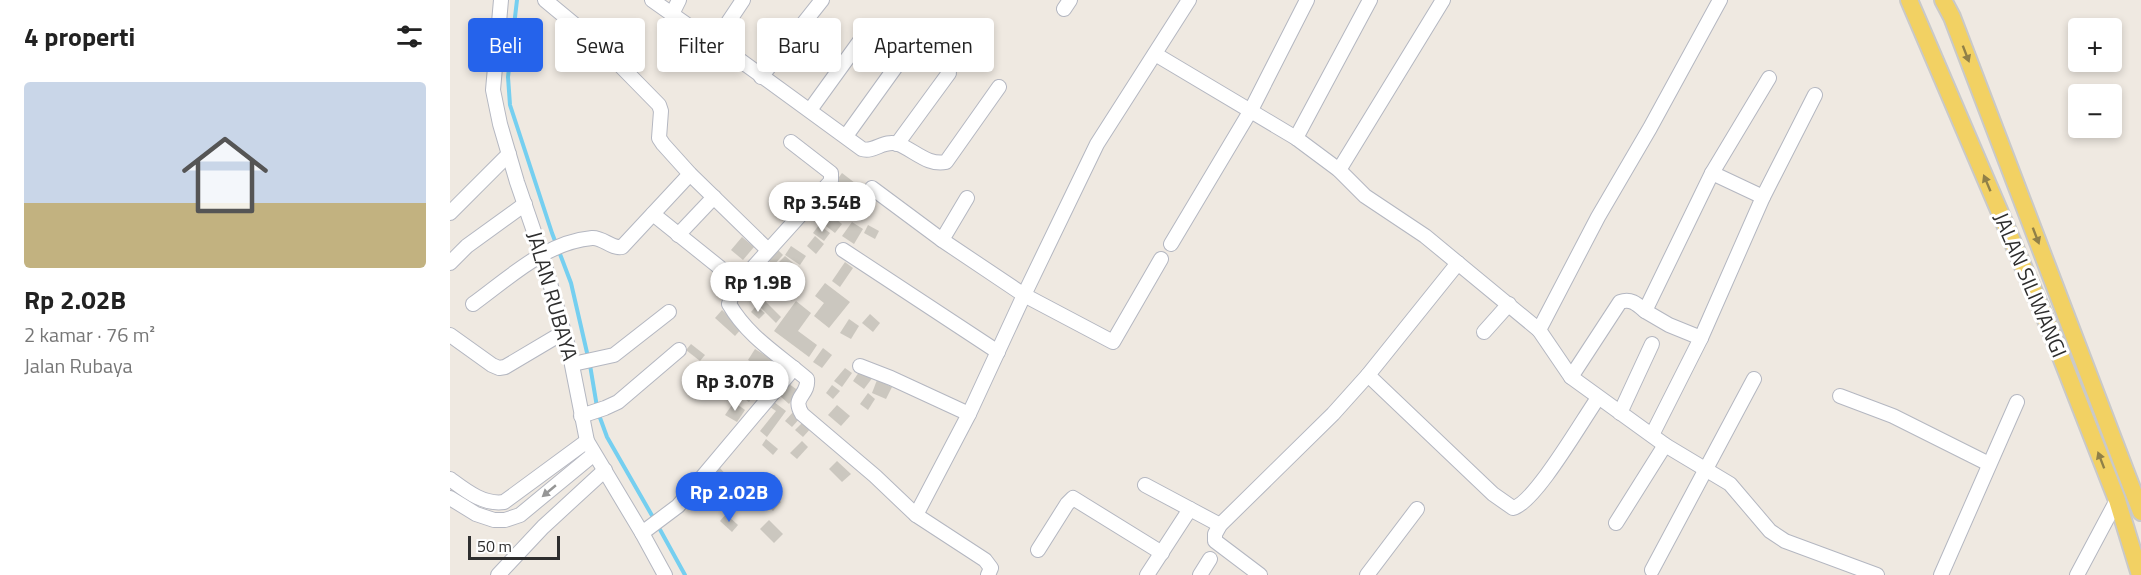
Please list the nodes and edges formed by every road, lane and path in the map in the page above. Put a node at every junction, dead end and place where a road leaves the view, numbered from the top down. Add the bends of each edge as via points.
1 (501, 0) edge
2 (545, 0) edge
3 (652, 0) edge
4 (679, 0) edge
5 (743, 0) edge
6 (822, 0) edge
7 (1189, 0) edge
8 (1307, 0) edge
9 (1371, 0) edge
10 (1443, 0) edge
11 (1720, 0) edge
12 (1909, 0) edge
13 (1943, 0) edge
14 (672, 14) junction
15 (678, 18) edge
16 (731, 18) edge
17 (853, 51) edge
18 (1155, 54) junction
19 (745, 65) edge
20 (892, 72) edge
21 (949, 74) dead end
22 (761, 77) junction
23 (1769, 78) dead end
24 (999, 87) dead end
25 (1815, 95) dead end
26 (810, 110) junction
27 (1251, 110) junction
28 (846, 136) junction
29 (1296, 138) junction
30 (791, 142) dead end
31 (897, 144) junction
32 (509, 154) junction
33 (1339, 170) junction
34 (1712, 173) junction
35 (690, 174) junction
36 (872, 188) dead end
37 (714, 197) junction
38 (1763, 197) junction
39 (967, 198) dead end
40 (525, 204) junction
41 (450, 213) edge
42 (653, 214) junction
43 (678, 235) junction
44 (942, 240) junction
45 (1171, 244) dead end
46 (552, 249) junction
47 (768, 250) junction
48 (843, 250) dead end
49 (1161, 259) dead end
50 (1458, 262) junction
51 (450, 263) edge
52 (739, 283) junction
53 (1024, 295) junction
54 (473, 304) dead end
55 (1509, 304) junction
56 (1645, 311) junction
57 (669, 312) dead end
58 (1539, 330) junction
59 (564, 332) junction
60 (1484, 333) dead end
61 (450, 334) edge
62 (1701, 338) junction
63 (1652, 344) dead end
64 (679, 350) dead end
65 (998, 352) junction
66 (584, 362) junction
67 (860, 366) dead end
68 (794, 368) junction
69 (1368, 375) junction
70 (1571, 377) junction
71 (1754, 379) dead end
72 (1840, 396) dead end
73 (1598, 398) junction
74 (2017, 402) dead end
75 (1620, 413) junction
76 (584, 414) junction
77 (969, 414) junction
78 (1652, 435) junction
79 (587, 441) junction
80 (1665, 445) junction
81 (594, 454) junction
82 (1989, 464) junction
83 (604, 470) junction
84 (1707, 470) junction
85 (450, 479) edge
86 (1145, 485) dead end
87 (450, 498) edge
88 (480, 499) junction
89 (2117, 500) junction
90 (1190, 508) junction
91 (1417, 509) dead end
92 (2141, 512) edge
93 (474, 513) junction
94 (916, 515) junction
95 (1616, 523) dead end
96 (1220, 525) junction
97 (645, 530) junction
98 (1038, 550) dead end
99 (1162, 553) junction
100 (1210, 559) dead end
101 (1652, 570) dead end
102 (498, 575) edge
103 (664, 575) edge
104 (988, 575) edge
105 (1147, 575) edge
106 (1200, 575) edge
107 (1260, 575) edge
108 (1367, 575) edge
109 (1877, 575) edge
110 (1941, 575) edge
111 (2077, 575) edge
112 (2140, 575) edge

1 - 32 street, JALAN RUBAYA via 493,90
2 - 35 street via 604,49 659,105 659,138
3 - 14 street
4 - 14 street
5 - 16 street
6 - 22 street
7 - 18 street
8 - 27 street
9 - 29 street
10 - 33 street
11 - 58 street
89 -> 12 main road, JALAN SILIWANGI via 2052,334
13 -> 92 main road, JALAN SILIWANGI
14 - 15 street
17 - 26 street
18 - 27 street
18 - 53 street via 1097,144
19 - 22 street
20 - 28 street
21 - 31 street
22 - 26 street
23 - 34 street
24 - 31 street via 946,162 934,163
25 - 38 street
26 - 28 street
27 - 29 street
27 - 45 street
28 - 31 street via 867,151 881,144
29 - 33 street
30 - 47 street via 831,173 831,181
32 - 40 street, JALAN RUBAYA
32 - 41 street
33 - 50 street via 1365,196
34 - 38 street
34 - 56 street
35 - 37 street
35 - 42 street
36 - 44 street
37 - 43 street
37 - 47 street
38 - 62 street
39 - 44 street
40 - 46 street, JALAN RUBAYA
40 - 51 street
42 - 43 street
42 - 46 street via 620,248 595,238
43 - 52 street
44 - 53 street
46 - 54 street
46 - 59 street, JALAN RUBAYA
47 - 52 street
48 - 65 street
49 - 53 street via 1113,342
50 - 55 street
50 - 69 street
52 - 68 street via 729,304 738,320
53 - 65 street
55 - 58 street
55 - 60 street
56 - 62 street
56 - 70 street via 1633,302 1620,302
57 - 66 street via 614,355
58 - 70 street
59 - 61 street via 499,368
59 - 66 street, JALAN RUBAYA
62 - 78 street
63 - 75 street
64 - 76 street via 625,396 606,408
65 - 77 street
66 - 76 street, JALAN RUBAYA
67 - 77 street
68 - 94 street via 808,383 797,401 802,414
68 - 97 street via 678,506
69 - 73 street via 1492,494 1513,508 1523,504 1544,479
69 - 96 street
70 - 73 street
71 - 84 street
72 - 82 street via 1893,416
73 - 75 street
74 - 82 street
75 - 78 street
76 - 79 street, JALAN RUBAYA
77 - 94 street
78 - 80 street
79 - 81 street, JALAN RUBAYA
79 - 88 street via 509,500 497,503
80 - 84 street
80 - 95 street
81 - 83 street, JALAN RUBAYA
81 -> 93 street via 520,515 494,520
82 - 110 street
83 - 97 street, JALAN RUBAYA
83 - 102 street via 543,526
84 - 101 street
84 - 109 street via 1730,484 1770,531 1785,541
85 - 88 street
86 - 90 street
87 - 93 street
88 - 93 street
89 - 111 street
89 - 112 main road, JALAN SILIWANGI
90 - 96 street
90 - 99 street
91 - 108 street
94 - 104 street via 985,560 991,568
96 - 107 street via 1215,541
97 - 103 street, JALAN RUBAYA
98 - 99 street via 1073,498
99 - 105 street
100 - 106 street

